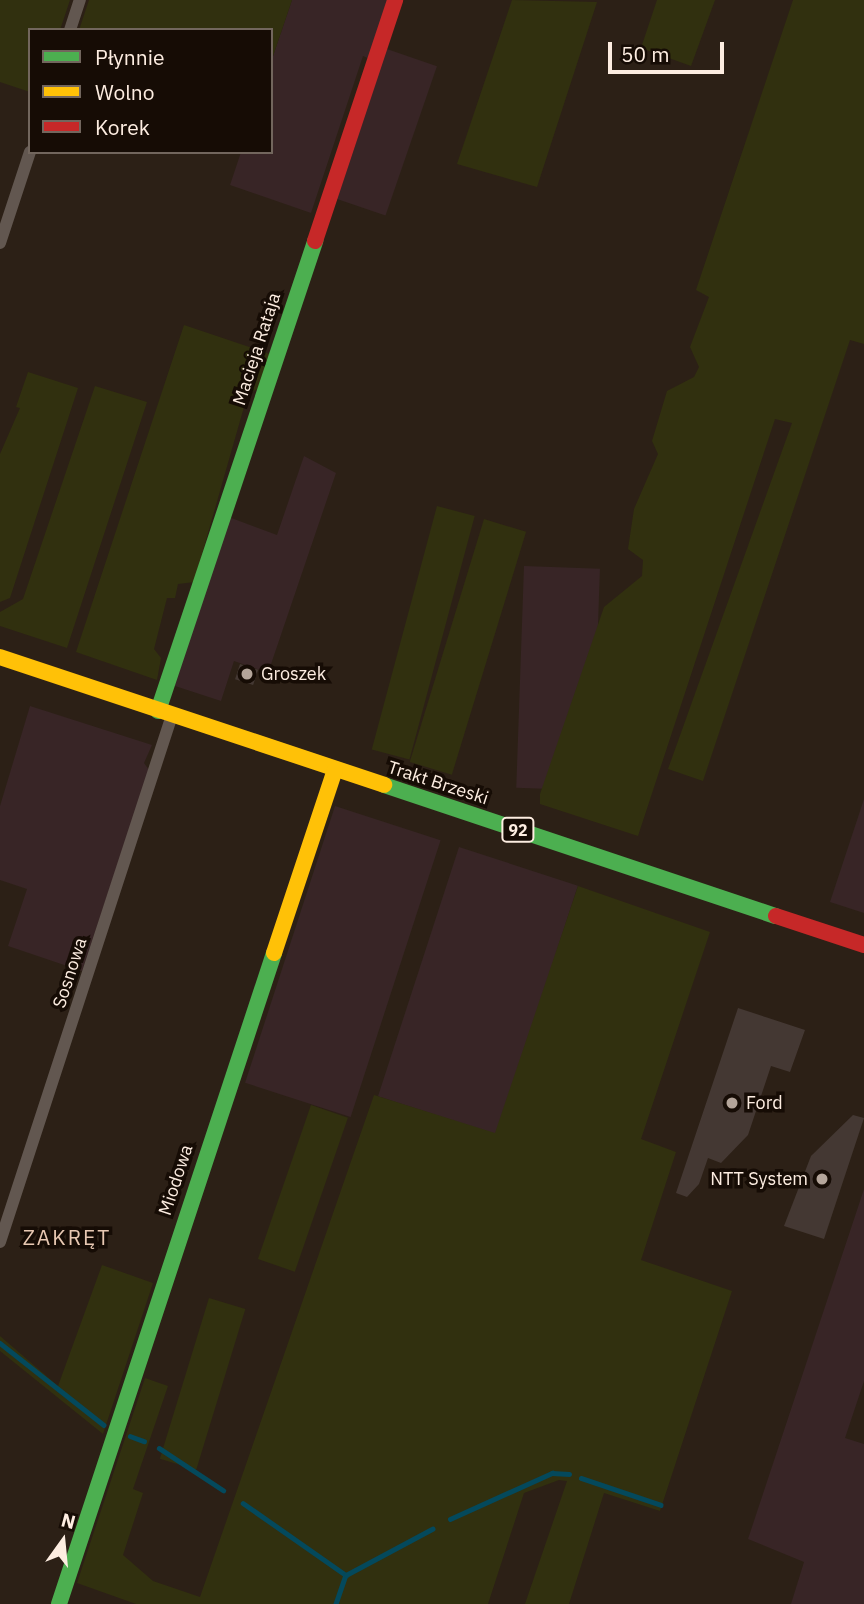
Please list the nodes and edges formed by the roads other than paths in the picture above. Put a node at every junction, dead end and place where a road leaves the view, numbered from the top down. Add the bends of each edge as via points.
1 (79, 0) edge
2 (395, 0) edge
3 (71, 28) edge
4 (29, 154) edge
5 (0, 243) edge
6 (0, 657) edge
7 (165, 713) junction
8 (335, 770) junction
9 (864, 945) edge
10 (0, 1242) edge
11 (59, 1604) edge

1 - 3 street
2 - 7 street, Macieja Rataja
4 - 5 street
6 - 7 street, Trakt Brzeski / 92
7 - 8 street, Trakt Brzeski / 92
7 - 10 street, Sosnowa
8 - 9 street, Trakt Brzeski / 92
8 - 11 street, Miodowa

